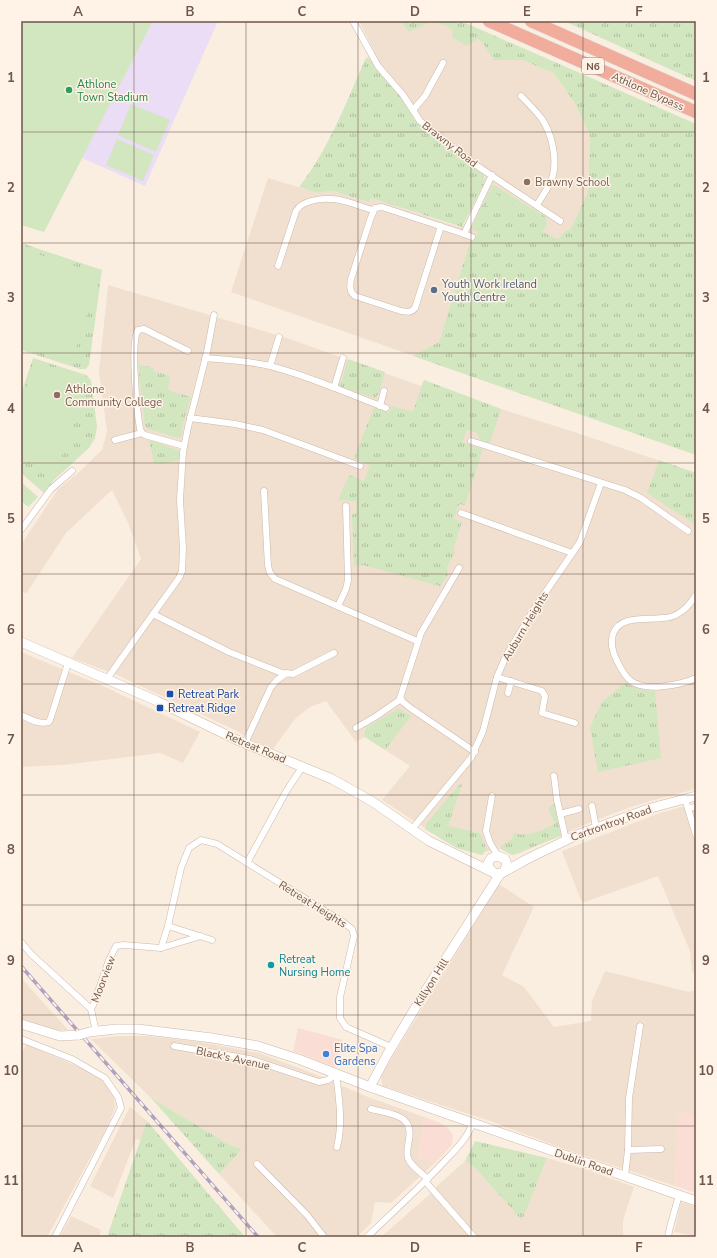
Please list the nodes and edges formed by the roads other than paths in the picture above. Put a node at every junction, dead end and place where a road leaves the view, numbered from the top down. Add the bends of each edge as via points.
1 (353, 21) edge
2 (489, 21) edge
3 (531, 21) edge
4 (443, 63) dead end
5 (696, 94) edge
6 (521, 96) dead end
7 (413, 110) junction
8 (696, 112) edge
9 (492, 175) junction
10 (537, 206) junction
11 (373, 210) junction
12 (560, 220) dead end
13 (441, 226) junction
14 (464, 234) junction
15 (472, 237) dead end
16 (278, 266) dead end
17 (214, 315) dead end
18 (280, 337) dead end
19 (188, 351) dead end
20 (205, 358) junction
21 (343, 358) dead end
22 (270, 366) junction
23 (334, 388) junction
24 (384, 391) dead end
25 (190, 418) junction
26 (142, 433) junction
27 (115, 440) dead end
28 (470, 441) dead end
29 (184, 446) junction
30 (360, 466) dead end
31 (72, 471) dead end
32 (602, 483) junction
33 (264, 490) dead end
34 (346, 506) dead end
35 (461, 513) dead end
36 (21, 530) edge
37 (688, 531) dead end
38 (572, 553) junction
39 (459, 568) dead end
40 (696, 595) edge
41 (338, 606) junction
42 (153, 614) junction
43 (418, 641) junction
44 (21, 642) edge
45 (334, 653) dead end
46 (68, 663) junction
47 (287, 674) junction
48 (497, 677) junction
49 (696, 678) edge
50 (107, 679) junction
51 (511, 681) junction
52 (508, 693) dead end
53 (401, 699) junction
54 (21, 716) edge
55 (575, 723) dead end
56 (356, 728) dead end
57 (245, 743) junction
58 (475, 752) junction
59 (303, 766) junction
60 (554, 776) dead end
61 (492, 796) dead end
62 (696, 796) edge
63 (685, 799) junction
64 (592, 806) dead end
65 (696, 806) edge
66 (688, 808) junction
67 (579, 809) dead end
68 (560, 814) junction
69 (596, 828) junction
70 (412, 829) junction
71 (696, 835) edge
72 (566, 840) junction
73 (247, 863) junction
74 (497, 868) junction
75 (168, 926) junction
76 (200, 936) junction
77 (212, 940) dead end
78 (21, 942) edge
79 (161, 948) junction
80 (91, 1009) junction
81 (21, 1024) edge
82 (640, 1026) dead end
83 (93, 1032) junction
84 (22, 1042) edge
85 (174, 1046) dead end
86 (391, 1047) junction
87 (336, 1074) junction
88 (370, 1087) junction
89 (371, 1108) dead end
90 (473, 1122) junction
91 (337, 1147) dead end
92 (661, 1149) dead end
93 (628, 1150) junction
94 (257, 1164) dead end
95 (625, 1176) junction
96 (427, 1180) junction
97 (679, 1195) junction
98 (696, 1201) edge
99 (55, 1237) edge
100 (324, 1237) edge
101 (367, 1237) edge
102 (474, 1237) edge
103 (668, 1237) edge

1 - 7 street, Brawny Road via 378,66
2 - 8 highway, Athlone Bypass / N6
3 - 5 highway, Athlone Bypass / N6
4 - 7 street via 426,96
6 - 10 street via 542,120 553,149 553,175
7 - 9 street, Brawny Road via 426,126
9 - 10 street, Brawny Road
9 - 14 street
10 - 12 street, Brawny Road
11 - 13 street via 382,207
11 - 13 street via 350,282 351,291 355,296 409,312 415,308
11 - 16 street via 331,198 318,199 300,206 296,211
13 - 14 street
14 - 15 street
17 - 20 street
18 - 22 street
19 - 26 street via 144,329 137,331 134,343 136,388 139,426
20 - 22 street
20 - 25 street
21 - 23 street
22 - 23 street
23 - 24 street via 383,407
25 - 29 street
25 - 30 street via 262,430
26 - 27 street
26 - 29 street
28 - 32 street
29 - 42 street via 180,500 182,571
31 - 36 street via 51,489
32 - 37 street via 634,494
32 - 38 street, Auburn Heights via 582,538
33 - 41 street via 270,573 280,581
34 - 41 street via 348,580
35 - 38 street
38 - 48 street, Auburn Heights via 521,629
39 - 43 street
40 - 49 street via 686,608 670,617 622,623 613,633 612,642 613,653 630,681 650,686 673,686
41 - 43 street
42 - 47 street via 229,652
42 - 50 street
43 - 53 street
44 - 46 street, Retreat Road via 36,644
45 - 47 street via 293,674
46 - 50 street, Retreat Road
46 - 54 street via 48,722
47 - 57 street via 271,687
48 - 51 street
48 - 58 street, Auburn Heights
50 - 57 street, Retreat Road
51 - 52 street
51 - 55 street via 542,691 545,696 542,713
53 - 56 street
53 - 58 street
57 - 59 street, Retreat Road
58 - 70 street, Auburn Heights
59 - 70 street, Retreat Road via 360,794
59 - 73 street
60 - 68 street
61 - 74 street via 486,828
62 - 63 street, Cartrontroy Road
63 - 66 street
63 - 69 street, Cartrontroy Road
64 - 69 street
65 - 66 street
66 - 71 street
67 - 68 street
68 - 72 street
69 - 72 street, Cartrontroy Road
70 - 74 street, Retreat Road via 481,868
72 - 74 street, Cartrontroy Road via 529,858
73 - 75 street, Retreat Heights via 217,844 201,840 195,843 189,848 181,868
73 - 86 street, Retreat Heights via 352,929 354,936 340,997 340,1018 346,1027
74 - 86 street, Killyon Hill
75 - 76 street
75 - 79 street, Retreat Heights
76 - 77 street
76 - 79 street
78 - 80 street, Moorview
79 - 80 street, Moorview via 116,946
80 - 83 street, Moorview
81 - 83 street, Dublin Road, bridge via 60,1036
82 - 93 street via 629,1098
83 - 87 street, Dublin Road via 138,1029 250,1044
84 - 99 street via 72,1059 105,1078 118,1097 121,1108
85 - 87 street, Black's Avenue via 250,1059 318,1082 328,1080
86 - 88 street, Killyon Hill
87 - 88 street, Dublin Road
87 - 91 street via 340,1105
88 - 90 street, Dublin Road
89 - 96 street via 407,1122 410,1126 408,1159
90 - 95 street, Dublin Road
90 - 96 street via 463,1142
92 - 93 street
93 - 95 street
94 - 100 street via 307,1215
95 - 97 street, Dublin Road
96 - 101 street
96 - 102 street
97 - 98 street, Dublin Road
97 - 103 street

